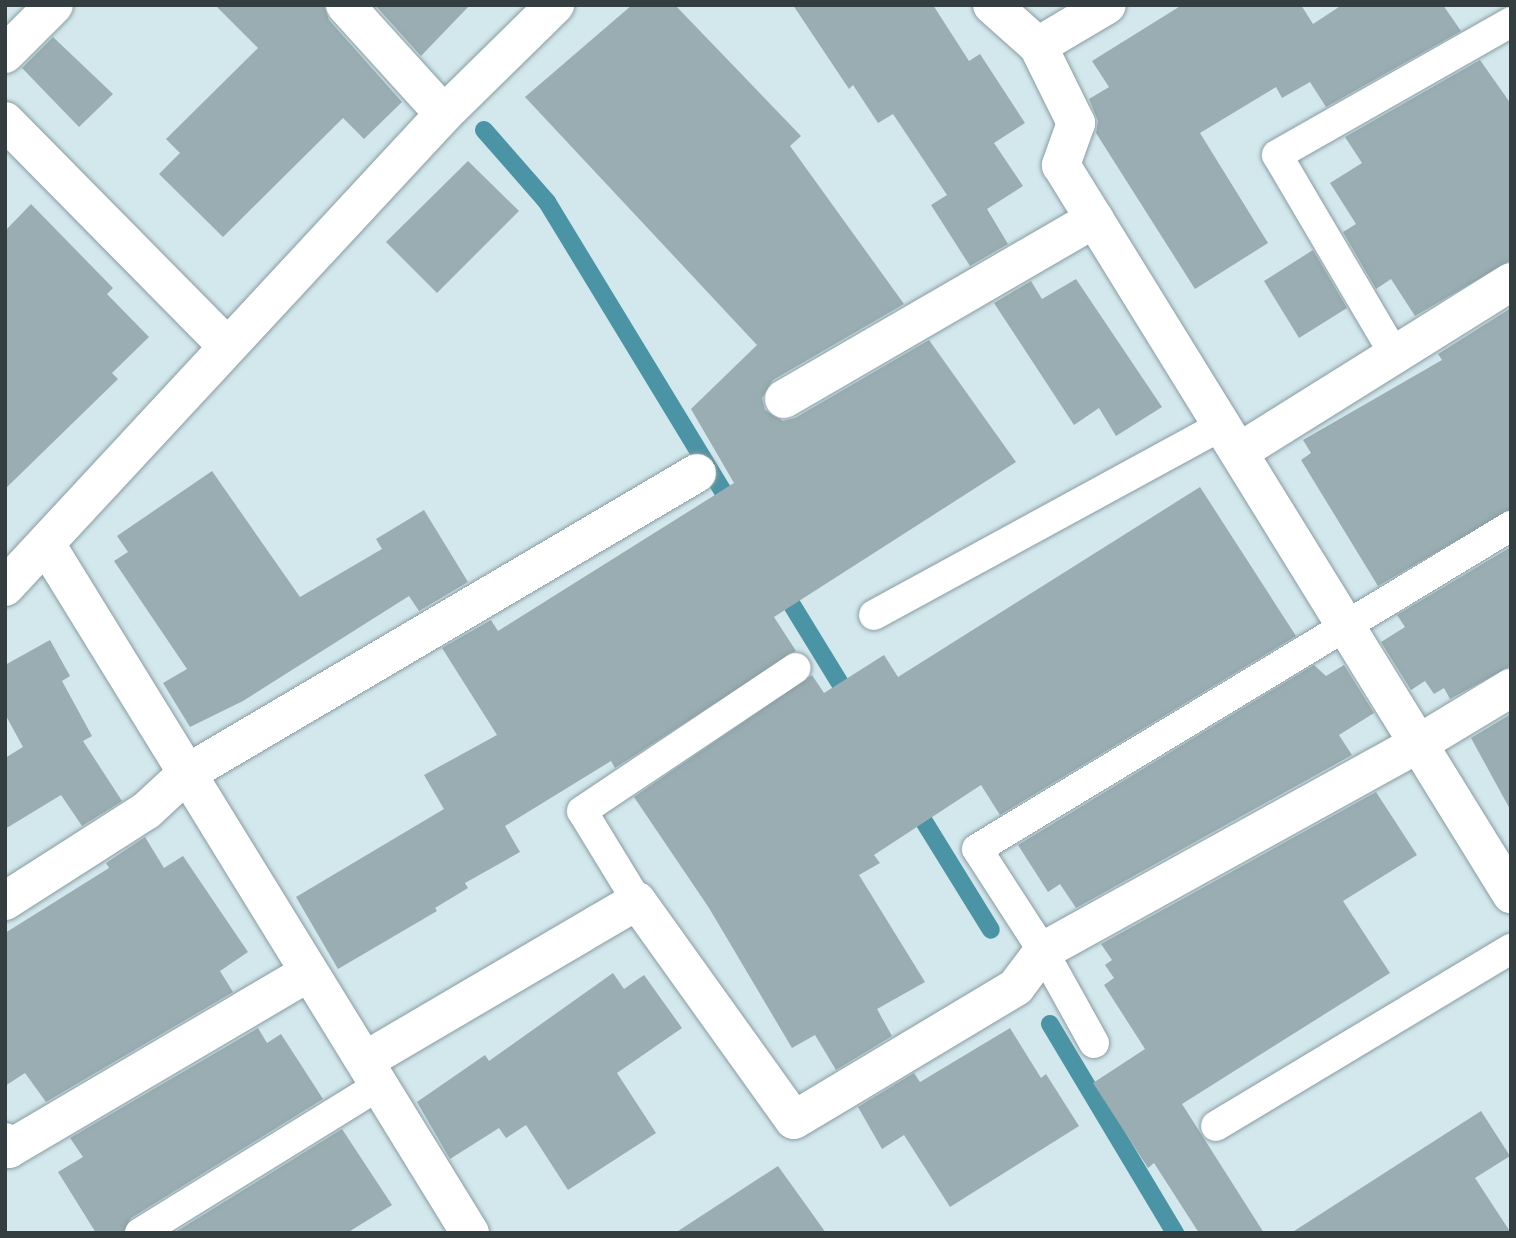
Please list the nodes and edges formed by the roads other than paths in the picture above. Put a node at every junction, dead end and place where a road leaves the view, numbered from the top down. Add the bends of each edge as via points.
1 (54, 5) edge
2 (345, 5) edge
3 (555, 5) edge
4 (992, 5) edge
5 (1107, 5) edge
6 (1511, 22) edge
7 (1038, 47) junction
8 (5, 54) edge
9 (444, 114) junction
10 (5, 121) edge
11 (1096, 219) junction
12 (1511, 282) edge
13 (228, 347) junction
14 (1396, 356) junction
15 (784, 399) dead end
16 (1230, 439) junction
17 (697, 473) dead end
18 (1511, 526) edge
19 (46, 544) junction
20 (5, 587) edge
21 (874, 615) dead end
22 (1348, 629) junction
23 (796, 668) dead end
24 (1511, 688) edge
25 (1419, 744) junction
26 (186, 774) junction
27 (1507, 878) edge
28 (5, 901) edge
29 (637, 901) junction
30 (1511, 949) edge
31 (1043, 951) junction
32 (308, 973) junction
33 (1094, 1043) dead end
34 (373, 1072) junction
35 (1216, 1126) dead end
36 (5, 1142) edge
37 (140, 1233) edge
38 (470, 1233) edge

1 - 8 street
2 - 9 street
3 - 9 street
4 - 7 street
5 - 7 street
6 - 14 lane via 1277,155
7 - 11 street via 1076,123 1061,165
9 - 13 street
10 - 13 street
11 - 15 street
11 - 16 street
12 - 14 street
13 - 19 street
14 - 16 street
16 - 21 lane
16 - 22 street
17 - 26 street
18 - 22 lane
19 - 20 street
19 - 26 street
22 - 25 street
22 - 31 lane via 977,849
23 - 29 lane via 582,811
24 - 25 street
25 - 27 street
25 - 31 street
26 - 28 street via 146,811
26 - 32 street
29 - 31 street via 794,1120 1016,987
29 - 34 street
30 - 35 lane
31 - 33 lane
32 - 34 street
32 - 36 street via 9,1149
34 - 37 lane
34 - 38 street

